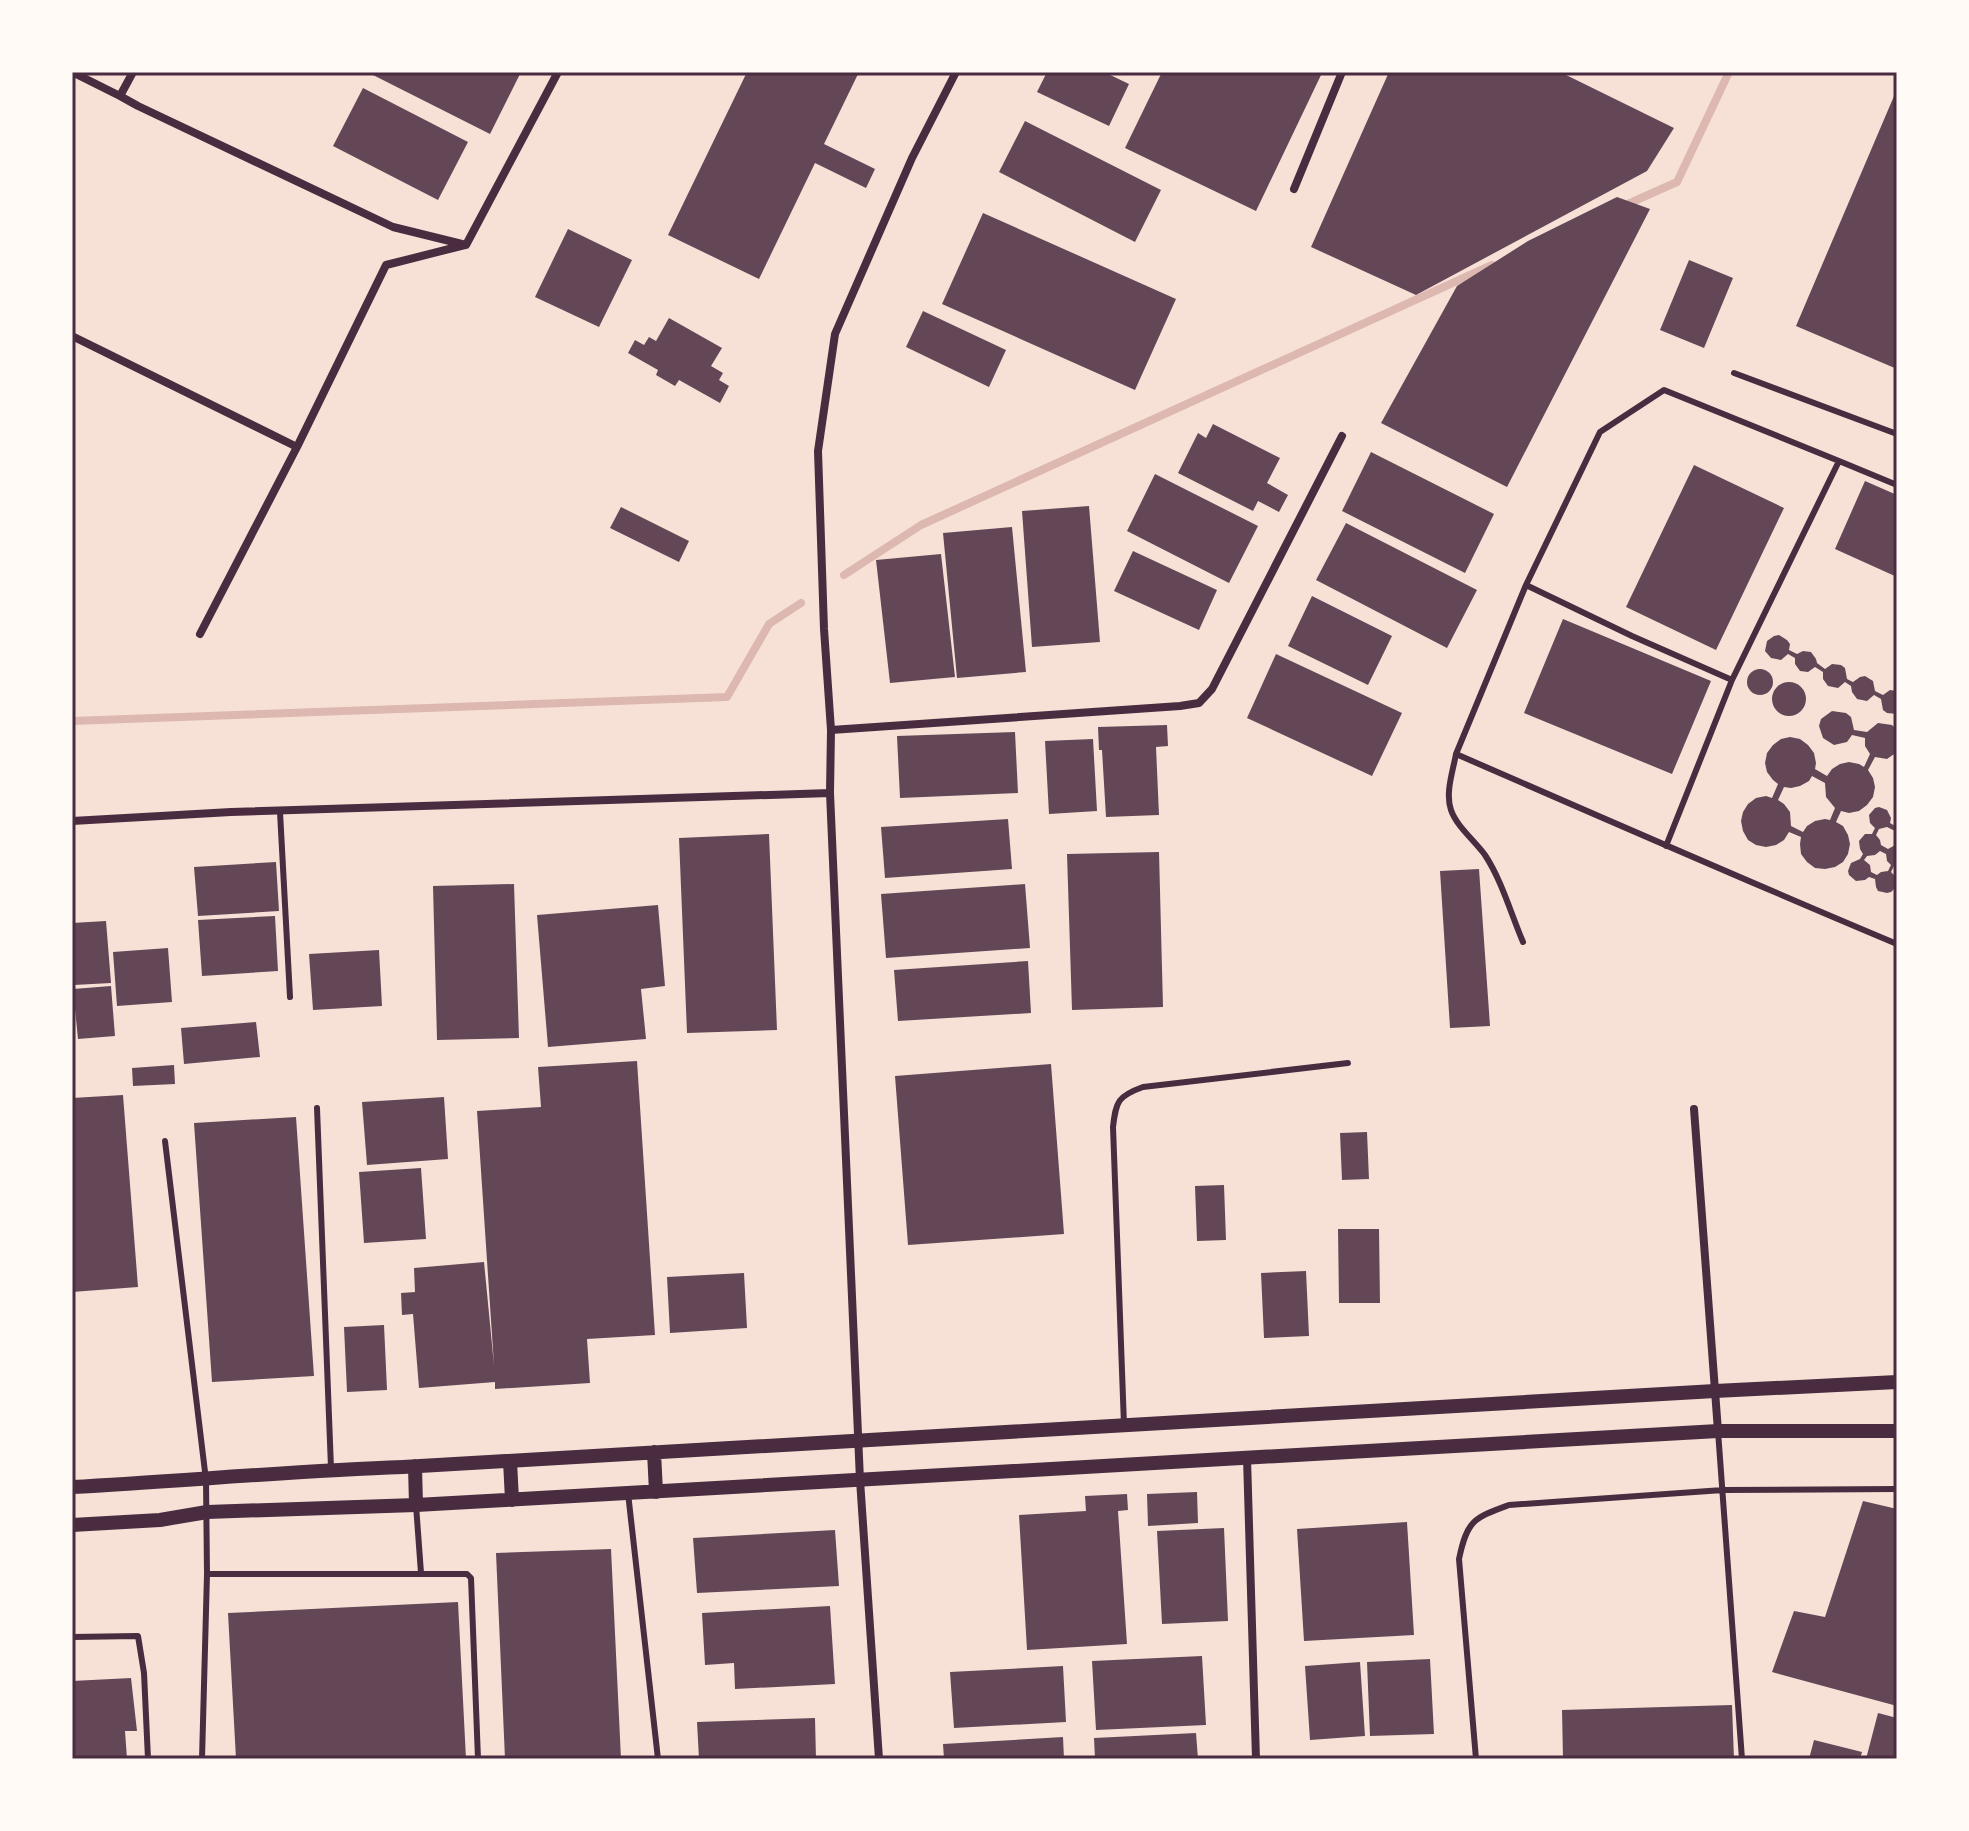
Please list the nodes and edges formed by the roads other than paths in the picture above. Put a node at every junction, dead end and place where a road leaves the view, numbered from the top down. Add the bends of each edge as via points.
1 (72, 72) edge
2 (133, 72) edge
3 (558, 72) edge
4 (956, 72) edge
5 (1342, 72) edge
6 (120, 96) junction
7 (1294, 189) dead end
8 (466, 245) junction
9 (72, 336) edge
10 (1734, 373) dead end
11 (1897, 434) edge
12 (1342, 436) dead end
13 (297, 447) junction
14 (1839, 461) junction
15 (1897, 485) edge
16 (1526, 585) junction
17 (200, 634) dead end
18 (1732, 680) junction
19 (831, 730) junction
20 (1456, 754) junction
21 (830, 793) junction
22 (280, 812) junction
23 (72, 821) edge
24 (1666, 846) junction
25 (1523, 942) dead end
26 (1897, 944) edge
27 (290, 997) dead end
28 (1348, 1063) dead end
29 (317, 1108) dead end
30 (1694, 1109) dead end
31 (165, 1141) dead end
32 (1897, 1382) edge
33 (1715, 1391) junction
34 (1124, 1425) junction
35 (1718, 1431) junction
36 (1897, 1431) edge
37 (858, 1440) junction
38 (654, 1452) junction
39 (1247, 1458) junction
40 (510, 1461) junction
41 (415, 1466) junction
42 (331, 1469) junction
43 (206, 1480) junction
44 (860, 1480) junction
45 (72, 1487) edge
46 (1897, 1489) edge
47 (1723, 1490) junction
48 (656, 1492) junction
49 (628, 1493) junction
50 (512, 1500) junction
51 (416, 1505) junction
52 (207, 1512) junction
53 (72, 1525) edge
54 (421, 1573) junction
55 (207, 1574) junction
56 (72, 1637) edge
57 (148, 1759) edge
58 (202, 1759) edge
59 (478, 1759) edge
60 (658, 1759) edge
61 (879, 1759) edge
62 (1256, 1759) edge
63 (1476, 1759) edge
64 (1742, 1759) edge

1 - 6 street
2 - 6 street
3 - 8 street
4 - 19 street via 835,334 818,451
5 - 7 street
6 - 8 street via 393,227
8 - 13 street via 386,265
9 - 13 street
10 - 11 lane
12 - 19 street via 1212,689 1199,703
13 - 17 street
14 - 15 lane
14 - 16 lane via 1664,390 1600,432
14 - 18 lane
16 - 18 lane
16 - 20 lane
18 - 24 lane
19 - 21 street
20 - 24 lane
20 - 25 lane via 1451,809 1486,857
21 - 22 street
21 - 37 street
22 - 23 street
22 - 27 lane
24 - 26 lane
28 - 34 lane via 1143,1087 1125,1093 1116,1105
29 - 42 lane
30 - 33 street
31 - 43 lane
32 - 33 street
33 - 34 street
33 - 35 street
34 - 37 street
35 - 36 street
35 - 39 street
35 - 47 lane
37 - 38 street
37 - 44 street
38 - 40 street
38 - 48 street
39 - 44 street
39 - 62 street
40 - 41 street
40 - 50 street
41 - 42 street
41 - 51 street
42 - 43 street
43 - 45 street
43 - 52 lane
44 - 48 street
44 - 61 street
46 - 47 lane
47 - 63 lane via 1509,1505 1479,1516 1464,1534 1459,1559
47 - 64 lane
48 - 49 street
49 - 50 street
49 - 60 lane
50 - 51 street
51 - 52 street
51 - 54 lane
52 - 53 street
52 - 55 lane
54 - 55 lane
54 - 59 lane via 464,1573 471,1578
55 - 58 lane
56 - 57 lane via 138,1636

